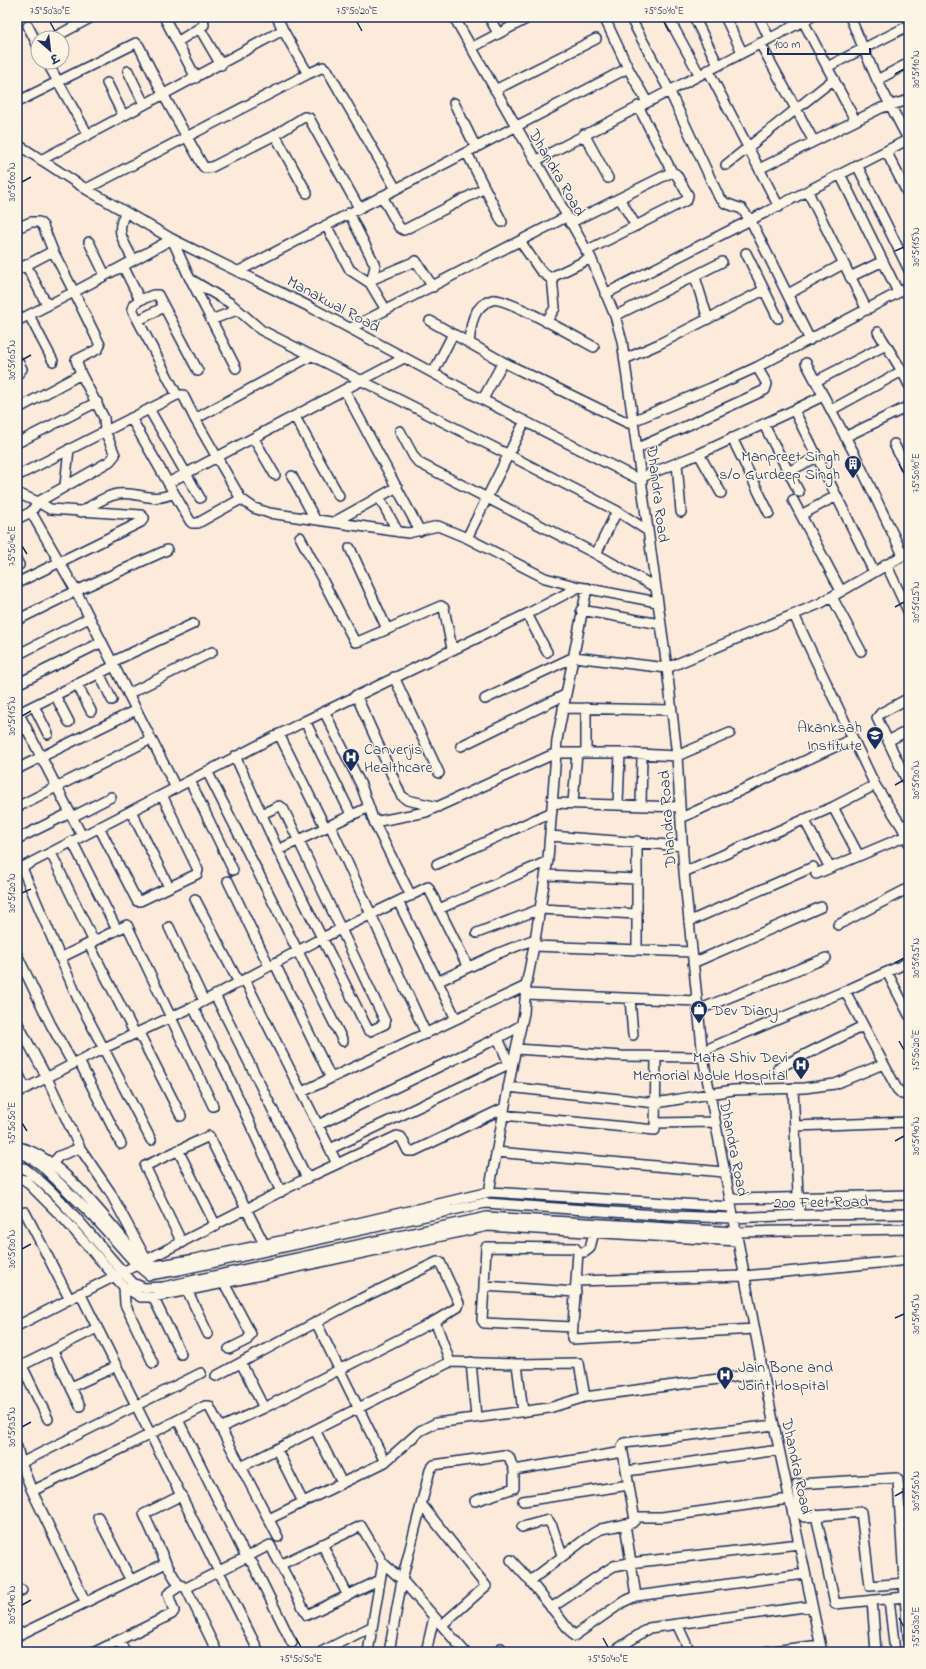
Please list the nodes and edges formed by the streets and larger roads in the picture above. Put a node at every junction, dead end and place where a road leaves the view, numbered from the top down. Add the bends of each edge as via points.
1 (92, 17) edge
2 (164, 17) edge
3 (203, 17) edge
4 (277, 17) edge
5 (454, 17) edge
6 (489, 17) edge
7 (530, 17) edge
8 (604, 17) edge
9 (630, 17) edge
10 (668, 17) edge
11 (694, 17) edge
12 (725, 17) edge
13 (760, 17) edge
14 (850, 17) edge
15 (802, 20) edge
16 (28, 26) dead end
17 (906, 27) dead end
18 (200, 29) junction
19 (30, 30) edge
20 (68, 30) edge
21 (283, 30) junction
22 (498, 33) junction
23 (769, 38) junction
24 (596, 40) dead end
25 (177, 42) junction
26 (760, 43) junction
27 (472, 48) junction
28 (864, 50) junction
29 (742, 52) junction
30 (909, 63) edge
31 (221, 64) junction
32 (718, 64) junction
33 (827, 67) junction
34 (628, 68) junction
35 (52, 70) edge
36 (708, 70) junction
37 (128, 71) dead end
38 (308, 74) junction
39 (699, 74) junction
40 (196, 78) junction
41 (834, 79) junction
42 (877, 80) junction
43 (58, 81) junction
44 (107, 83) dead end
45 (495, 90) junction
46 (669, 90) junction
47 (163, 94) junction
48 (909, 100) edge
49 (17, 102) edge
50 (647, 102) junction
51 (454, 103) dead end
52 (144, 104) junction
53 (890, 105) junction
54 (638, 106) junction
55 (796, 109) junction
56 (124, 115) junction
57 (855, 120) junction
58 (515, 126) junction
59 (584, 134) junction
60 (88, 135) junction
61 (275, 135) junction
62 (186, 136) junction
63 (909, 139) edge
64 (813, 140) junction
65 (18, 145) edge
66 (748, 147) junction
67 (476, 148) junction
68 (886, 151) junction
69 (467, 153) junction
70 (41, 160) junction
71 (535, 161) junction
72 (726, 165) dead end
73 (857, 166) junction
74 (760, 168) junction
75 (672, 172) junction
76 (840, 174) junction
77 (608, 178) dead end
78 (485, 188) junction
79 (86, 189) junction
80 (396, 189) junction
81 (808, 192) junction
82 (307, 193) dead end
83 (382, 196) junction
84 (909, 196) edge
85 (620, 199) junction
86 (779, 207) junction
87 (359, 208) junction
88 (126, 212) junction
89 (348, 213) junction
90 (568, 220) junction
91 (751, 221) junction
92 (502, 222) dead end
93 (326, 225) junction
94 (636, 226) junction
95 (17, 228) edge
96 (172, 239) junction
97 (520, 241) junction
98 (89, 242) dead end
99 (53, 251) junction
100 (746, 253) dead end
101 (589, 255) junction
102 (133, 260) junction
103 (883, 261) junction
104 (722, 262) dead end
105 (843, 264) junction
106 (26, 265) junction
107 (123, 266) junction
108 (17, 270) edge
109 (909, 270) edge
110 (239, 271) junction
111 (105, 275) junction
112 (695, 277) junction
113 (850, 277) junction
114 (190, 279) junction
115 (551, 279) junction
116 (370, 280) junction
117 (433, 287) junction
118 (909, 288) edge
119 (764, 290) junction
120 (74, 292) junction
121 (898, 292) junction
122 (605, 294) junction
123 (788, 294) junction
124 (140, 300) junction
125 (47, 305) junction
126 (164, 307) junction
127 (237, 310) junction
128 (386, 310) junction
129 (867, 310) junction
130 (29, 315) junction
131 (615, 316) junction
132 (778, 318) dead end
133 (708, 319) junction
134 (139, 320) junction
135 (211, 320) junction
136 (430, 320) dead end
137 (17, 321) edge
138 (546, 322) junction
139 (351, 328) junction
140 (878, 332) dead end
141 (453, 334) junction
142 (810, 340) junction
143 (469, 343) junction
144 (886, 344) junction
145 (594, 347) dead end
146 (310, 356) junction
147 (404, 358) junction
148 (625, 358) junction
149 (17, 360) edge
150 (53, 361) dead end
151 (503, 362) junction
152 (806, 363) dead end
153 (757, 367) junction
154 (236, 368) dead end
155 (198, 371) dead end
156 (902, 372) junction
157 (433, 373) junction
158 (81, 374) junction
159 (17, 375) edge
160 (364, 381) junction
161 (816, 382) junction
162 (909, 385) edge
163 (344, 391) junction
164 (177, 395) junction
165 (823, 396) junction
166 (482, 399) junction
167 (97, 402) junction
168 (909, 406) edge
169 (17, 409) edge
170 (149, 409) junction
171 (794, 410) junction
172 (831, 410) junction
173 (295, 417) junction
174 (132, 418) junction
175 (195, 419) junction
176 (525, 421) junction
177 (634, 422) junction
178 (764, 425) junction
179 (105, 431) junction
180 (400, 431) dead end
181 (845, 437) junction
182 (732, 438) junction
183 (254, 439) junction
184 (17, 443) edge
185 (894, 444) dead end
186 (638, 448) junction
187 (69, 449) junction
188 (699, 454) junction
189 (508, 455) junction
190 (817, 457) junction
191 (217, 458) junction
192 (677, 463) junction
193 (788, 472) junction
194 (186, 474) junction
195 (909, 474) edge
196 (275, 475) dead end
197 (17, 476) edge
198 (292, 476) dead end
199 (642, 479) junction
200 (168, 483) junction
201 (65, 486) junction
202 (397, 487) junction
203 (799, 492) dead end
204 (174, 493) junction
205 (721, 493) dead end
206 (17, 494) edge
207 (339, 496) dead end
208 (836, 496) junction
209 (379, 497) junction
210 (200, 498) dead end
211 (486, 498) junction
212 (241, 499) junction
213 (793, 500) dead end
214 (38, 502) junction
215 (617, 511) junction
216 (31, 512) junction
217 (81, 512) junction
218 (681, 512) dead end
219 (769, 513) dead end
220 (118, 514) junction
221 (801, 514) junction
222 (17, 519) edge
223 (315, 519) junction
224 (336, 521) junction
225 (124, 530) junction
226 (420, 531) junction
227 (648, 531) junction
228 (398, 532) junction
229 (300, 537) dead end
230 (467, 538) junction
231 (350, 548) dead end
232 (167, 550) dead end
233 (596, 554) junction
234 (906, 554) edge
235 (60, 561) junction
236 (886, 564) junction
237 (874, 572) junction
238 (17, 583) edge
239 (655, 586) junction
240 (583, 587) junction
241 (76, 591) junction
242 (841, 591) junction
243 (832, 597) junction
244 (657, 602) junction
245 (581, 610) junction
246 (909, 613) edge
247 (527, 614) junction
248 (794, 615) junction
249 (89, 618) junction
250 (17, 620) edge
251 (193, 624) dead end
252 (660, 624) junction
253 (387, 629) junction
254 (102, 642) junction
255 (452, 649) junction
256 (861, 651) dead end
257 (212, 652) dead end
258 (547, 652) dead end
259 (17, 655) edge
260 (574, 657) junction
261 (113, 664) junction
262 (667, 668) junction
263 (100, 674) junction
264 (394, 677) junction
265 (17, 684) edge
266 (77, 684) junction
267 (128, 694) junction
268 (56, 695) junction
269 (565, 695) junction
270 (356, 696) junction
271 (909, 698) edge
272 (485, 699) dead end
273 (112, 700) dead end
274 (34, 706) junction
275 (563, 708) junction
276 (586, 708) junction
277 (136, 710) junction
278 (671, 710) junction
279 (91, 711) dead end
280 (324, 711) junction
281 (18, 712) edge
282 (305, 721) junction
283 (69, 722) dead end
284 (26, 727) junction
285 (909, 730) edge
286 (17, 732) edge
287 (730, 733) dead end
288 (48, 734) dead end
289 (279, 734) junction
290 (151, 739) junction
291 (852, 739) junction
292 (888, 741) junction
293 (461, 746) dead end
294 (556, 753) junction
295 (582, 753) junction
296 (620, 753) junction
297 (642, 755) junction
298 (41, 756) junction
299 (236, 756) junction
300 (677, 756) junction
301 (17, 769) edge
302 (207, 771) junction
303 (439, 773) dead end
304 (190, 780) junction
305 (909, 785) edge
306 (875, 786) junction
307 (56, 787) junction
308 (176, 788) junction
309 (162, 795) junction
310 (111, 797) dead end
311 (573, 803) junction
312 (618, 804) junction
313 (642, 806) junction
314 (17, 807) edge
315 (369, 807) junction
316 (438, 807) junction
317 (832, 807) junction
318 (553, 808) junction
319 (679, 808) junction
320 (131, 811) junction
321 (262, 814) junction
322 (351, 814) junction
323 (71, 815) junction
324 (681, 818) junction
325 (804, 819) junction
326 (374, 822) junction
327 (328, 826) junction
328 (99, 827) junction
329 (906, 832) edge
330 (82, 836) junction
331 (550, 836) junction
332 (17, 839) edge
333 (298, 840) junction
334 (72, 841) junction
335 (637, 842) junction
336 (683, 846) junction
337 (278, 850) junction
338 (51, 853) junction
339 (859, 856) junction
340 (548, 861) junction
341 (437, 864) dead end
342 (830, 868) junction
343 (19, 869) edge
344 (233, 870) dead end
345 (684, 872) junction
346 (546, 875) junction
347 (637, 879) junction
348 (228, 881) dead end
349 (169, 887) junction
350 (909, 888) edge
351 (411, 896) junction
352 (195, 899) dead end
353 (399, 903) junction
354 (820, 907) dead end
355 (439, 908) junction
356 (540, 909) junction
357 (637, 914) junction
358 (372, 915) junction
359 (690, 922) junction
360 (838, 925) dead end
361 (169, 927) dead end
362 (341, 929) junction
363 (117, 930) junction
364 (477, 933) dead end
365 (322, 938) junction
366 (91, 943) junction
367 (535, 943) junction
368 (637, 950) junction
369 (296, 952) junction
370 (692, 952) junction
371 (17, 955) edge
372 (60, 958) junction
373 (826, 958) dead end
374 (909, 962) edge
375 (693, 963) junction
376 (272, 965) junction
377 (468, 968) junction
378 (887, 972) junction
379 (439, 981) junction
380 (242, 982) junction
381 (526, 990) junction
382 (845, 991) junction
383 (215, 995) junction
384 (630, 999) junction
385 (204, 1001) junction
386 (697, 1006) junction
387 (193, 1007) junction
388 (909, 1015) edge
389 (170, 1017) junction
390 (456, 1019) junction
391 (17, 1022) edge
392 (520, 1026) junction
393 (863, 1026) junction
394 (137, 1033) junction
395 (426, 1034) junction
396 (633, 1035) dead end
397 (498, 1038) junction
398 (343, 1042) dead end
399 (104, 1048) junction
400 (516, 1049) junction
401 (703, 1054) junction
402 (656, 1057) junction
403 (76, 1063) junction
404 (510, 1063) junction
405 (883, 1064) junction
406 (778, 1068) dead end
407 (17, 1071) edge
408 (47, 1078) junction
409 (331, 1078) junction
410 (508, 1086) junction
411 (793, 1088) junction
412 (21, 1090) edge
413 (302, 1092) junction
414 (709, 1094) junction
415 (909, 1095) edge
416 (656, 1102) junction
417 (213, 1106) dead end
418 (503, 1112) junction
419 (181, 1116) dead end
420 (714, 1122) junction
421 (909, 1122) edge
422 (656, 1123) junction
423 (318, 1125) junction
424 (795, 1126) junction
425 (151, 1140) dead end
426 (121, 1144) dead end
427 (17, 1147) edge
428 (80, 1148) junction
429 (330, 1149) junction
430 (178, 1150) junction
431 (496, 1152) junction
432 (17, 1155) edge
433 (337, 1164) junction
434 (49, 1167) junction
435 (17, 1168) edge
436 (724, 1172) junction
437 (17, 1178) edge
438 (307, 1178) junction
439 (281, 1192) junction
440 (489, 1192) junction
441 (909, 1195) edge
442 (798, 1197) junction
443 (730, 1203) junction
444 (247, 1210) junction
445 (25, 1212) dead end
446 (909, 1214) edge
447 (799, 1215) junction
448 (733, 1218) junction
449 (216, 1226) junction
450 (909, 1229) edge
451 (594, 1232) junction
452 (736, 1236) junction
453 (182, 1243) junction
454 (264, 1244) junction
455 (578, 1252) junction
456 (909, 1260) edge
457 (143, 1263) junction
458 (119, 1275) junction
459 (744, 1276) junction
460 (576, 1280) junction
461 (224, 1283) junction
462 (484, 1286) junction
463 (124, 1287) junction
464 (187, 1290) junction
465 (576, 1292) junction
466 (80, 1293) junction
467 (154, 1297) junction
468 (69, 1298) junction
469 (435, 1321) junction
470 (316, 1322) junction
471 (17, 1326) edge
472 (573, 1327) junction
473 (98, 1328) junction
474 (755, 1329) junction
475 (208, 1334) dead end
476 (229, 1349) dead end
477 (53, 1351) junction
478 (181, 1354) dead end
479 (450, 1362) junction
480 (471, 1362) junction
481 (153, 1363) dead end
482 (241, 1363) junction
483 (517, 1364) junction
484 (117, 1366) junction
485 (20, 1367) edge
486 (340, 1370) junction
487 (201, 1373) dead end
488 (763, 1373) junction
489 (216, 1376) dead end
490 (71, 1387) junction
491 (585, 1397) junction
492 (136, 1405) junction
493 (80, 1406) dead end
494 (264, 1408) junction
495 (358, 1408) junction
496 (523, 1412) junction
497 (476, 1417) junction
498 (48, 1419) dead end
499 (178, 1420) junction
500 (774, 1425) junction
501 (222, 1427) junction
502 (315, 1430) junction
503 (151, 1434) junction
504 (17, 1447) edge
505 (277, 1450) junction
506 (779, 1450) junction
507 (623, 1452) junction
508 (385, 1462) junction
509 (21, 1463) junction
510 (242, 1467) junction
511 (514, 1470) junction
512 (627, 1471) junction
513 (342, 1483) junction
514 (629, 1485) junction
515 (32, 1491) junction
516 (182, 1495) junction
517 (789, 1499) junction
518 (476, 1501) dead end
519 (523, 1501) dead end
520 (303, 1502) junction
521 (422, 1505) junction
522 (816, 1515) junction
523 (98, 1517) dead end
524 (636, 1517) junction
525 (269, 1519) junction
526 (625, 1524) junction
527 (522, 1527) dead end
528 (278, 1537) dead end
529 (322, 1544) junction
530 (799, 1544) junction
531 (562, 1555) junction
532 (246, 1557) junction
533 (512, 1560) dead end
534 (382, 1562) junction
535 (166, 1563) junction
536 (629, 1563) junction
537 (282, 1564) junction
538 (219, 1571) junction
539 (805, 1574) junction
540 (130, 1580) junction
541 (402, 1580) junction
542 (378, 1581) junction
543 (530, 1581) junction
544 (904, 1583) junction
545 (184, 1587) junction
546 (348, 1596) junction
547 (636, 1596) junction
548 (907, 1597) edge
549 (889, 1599) junction
550 (872, 1600) junction
551 (85, 1601) junction
552 (812, 1606) junction
553 (551, 1608) junction
554 (434, 1617) junction
555 (677, 1624) junction
556 (442, 1625) junction
557 (371, 1627) junction
558 (17, 1636) edge
559 (119, 1640) junction
560 (292, 1642) dead end
561 (821, 1648) edge
562 (909, 1648) edge
563 (95, 1652) edge
564 (125, 1652) edge
565 (217, 1652) edge
566 (259, 1652) edge
567 (321, 1652) edge
568 (368, 1652) edge
569 (388, 1652) edge
570 (426, 1652) edge
571 (465, 1652) edge
572 (613, 1652) edge
573 (690, 1652) edge
574 (764, 1652) edge
575 (876, 1652) edge
576 (895, 1652) edge

1 - 20 street
2 - 25 street
3 - 18 street via 205,24
4 - 21 street
5 - 27 street, Dhandra Road
6 - 22 street
7 - 22 street
8 - 34 street
9 - 46 street
10 - 39 street
11 - 32 street
12 - 29 street
13 - 23 street
14 - 28 street
15 - 23 street
15 - 33 street
16 - 19 street
17 - 28 street
18 - 25 street
18 - 31 street
21 - 31 street
21 - 38 street
22 - 27 street
23 - 26 street
24 - 45 street
25 - 40 street
26 - 29 street
26 - 55 street
27 - 45 street, Dhandra Road
28 - 33 street
28 - 42 street
29 - 32 street
30 - 42 street
31 - 40 street
32 - 36 street
33 - 41 street
34 - 50 street
34 - 58 street
35 - 43 street
36 - 39 street
36 - 66 street
37 - 52 street
38 - 62 street
38 - 80 street via 322,67 328,71
39 - 46 street
40 - 47 street
41 - 55 street
41 - 57 street
42 - 53 street
43 - 47 street via 136,42
43 - 49 street
43 - 60 street
44 - 56 street
45 - 58 street, Dhandra Road
46 - 50 street
46 - 91 street via 721,200 739,207
47 - 52 street
47 - 62 street
48 - 53 street
50 - 54 street
51 - 67 street
52 - 56 street
53 - 57 street
53 - 63 street
54 - 59 street
54 - 75 street
55 - 64 street
55 - 66 street
56 - 60 street
57 - 64 street
58 - 67 street
58 - 71 street, Dhandra Road
59 - 71 street
59 - 77 street
60 - 70 street
61 - 62 street via 205,168
61 - 82 street
61 - 87 street via 304,117 309,118
62 - 79 street
63 - 68 street
64 - 74 street
65 - 70 street, Manakwal Road
66 - 72 street
66 - 74 street
67 - 69 street
68 - 73 street
68 - 84 street
69 - 78 street
69 - 80 street
70 - 79 street, Manakwal Road
71 - 90 street, Dhandra Road
73 - 76 street
73 - 109 street
74 - 86 street
75 - 85 street
75 - 94 street via 676,174 688,199
76 - 81 street
76 - 103 street
78 - 83 street via 404,230 399,227
78 - 92 street
79 - 88 street, Manakwal Road
80 - 83 street
81 - 86 street
81 - 105 street
83 - 87 street
85 - 90 street
85 - 94 street
86 - 91 street
87 - 89 street
88 - 96 street, Manakwal Road
88 - 102 street via 120,221 119,229
89 - 93 street
89 - 116 street via 375,266
90 - 97 street
90 - 101 street, Dhandra Road
91 - 122 street
91 - 123 street
93 - 110 street
93 - 116 street via 350,270
94 - 101 street
95 - 99 street via 31,222 40,222
96 - 102 street
96 - 110 street, Manakwal Road
96 - 114 street
97 - 115 street via 540,270
97 - 117 street
98 - 111 street
99 - 106 street
99 - 120 street
100 - 119 street
101 - 115 street via 555,274
101 - 122 street, Dhandra Road
102 - 107 street
103 - 113 street
103 - 121 street
104 - 112 street
105 - 113 street
105 - 123 street
106 - 108 street
106 - 125 street
107 - 111 street
107 - 124 street
110 - 139 street, Manakwal Road
111 - 120 street
112 - 131 street
112 - 133 street
113 - 129 street
114 - 127 street via 224,299
114 - 135 street
115 - 138 street via 554,308
116 - 117 street via 416,261
116 - 128 street
117 - 128 street
118 - 121 street
119 - 132 street
119 - 133 street
120 - 125 street
120 - 158 street via 100,345 98,349 76,360
121 - 129 street
122 - 131 street, Dhandra Road
123 - 142 street
124 - 126 street via 156,294
124 - 134 street via 133,306
125 - 130 street
126 - 134 street
126 - 155 street
127 - 135 street
127 - 146 street via 261,330
128 - 139 street
129 - 142 street
130 - 137 street
130 - 150 street
131 - 148 street, Dhandra Road
133 - 148 street
134 - 164 street
135 - 154 street
136 - 141 street
138 - 143 street via 500,300 492,300 474,316
138 - 145 street
139 - 147 street, Manakwal Road
140 - 144 street
141 - 143 street
141 - 157 street
142 - 153 street
143 - 151 street
144 - 156 street
144 - 161 street
146 - 160 street
146 - 175 street
147 - 157 street, Manakwal Road
147 - 160 street
148 - 177 street, Dhandra Road
149 - 159 street via 22,369
151 - 166 street
151 - 177 street via 625,423
152 - 161 street
153 - 177 street
153 - 186 street via 767,384 765,390
156 - 162 street
156 - 172 street
157 - 166 street, Manakwal Road
158 - 167 street
158 - 169 street
160 - 163 street
160 - 189 street
161 - 165 street
163 - 173 street
163 - 202 street
164 - 170 street
164 - 175 street via 183,395
165 - 171 street
165 - 172 street
166 - 176 street, Manakwal Road
167 - 179 street via 104,418
167 - 184 street
168 - 181 street
170 - 174 street
170 - 194 street
171 - 178 street
171 - 190 street
172 - 181 street
173 - 183 street
173 - 207 street
174 - 179 street
174 - 200 street
175 - 191 street
176 - 189 street
176 - 199 street, Manakwal Road
177 - 186 street, Dhandra Road
178 - 182 street
178 - 193 street
179 - 187 street
179 - 201 street via 115,451 114,458
180 - 211 street via 419,463
181 - 234 street
182 - 188 street
182 - 219 street
183 - 191 street
183 - 196 street
185 - 195 street
186 - 199 street, Dhandra Road
187 - 197 street
187 - 201 street
188 - 192 street
188 - 205 street
189 - 211 street
189 - 215 street
190 - 193 street
190 - 208 street
191 - 194 street
191 - 212 street
192 - 199 street
192 - 218 street
193 - 203 street
194 - 200 street
194 - 210 street
198 - 223 street
199 - 227 street, Dhandra Road
200 - 204 street
201 - 214 street
202 - 209 street
202 - 226 street
204 - 212 street via 192,523 198,523
204 - 217 street via 157,498 118,494 103,499
206 - 214 street
208 - 221 street
208 - 237 street
209 - 224 street
209 - 228 street
211 - 230 street
211 - 233 street
212 - 223 street via 254,508 269,513
213 - 221 street
214 - 216 street
214 - 217 street via 50,509
215 - 227 street
215 - 233 street
216 - 222 street
216 - 235 street
217 - 220 street
220 - 225 street
220 - 225 street via 141,515 144,518
221 - 242 street
223 - 224 street
224 - 228 street
225 - 235 street
226 - 228 street
226 - 230 street via 438,526
227 - 239 street, Dhandra Road
229 - 253 street via 355,642
230 - 240 street via 545,578
231 - 253 street
232 - 241 street
233 - 239 street
234 - 236 street
235 - 238 street
235 - 241 street
236 - 237 street
236 - 246 street
237 - 242 street
239 - 244 street, Dhandra Road
240 - 244 street
240 - 245 street
240 - 247 street
241 - 249 street
241 - 250 street
242 - 243 street
243 - 248 street
243 - 256 street
244 - 252 street, Dhandra Road
245 - 252 street
245 - 260 street
247 - 255 street
247 - 258 street
248 - 262 street
248 - 291 street
249 - 254 street
249 - 259 street
251 - 261 street
252 - 262 street, Dhandra Road
253 - 255 street via 442,606
254 - 261 street
254 - 265 street
255 - 264 street
257 - 267 street
260 - 262 street
260 - 269 street
260 - 272 street
261 - 263 street
261 - 267 street
262 - 278 street, Dhandra Road
263 - 266 street
263 - 273 street
264 - 270 street
264 - 303 street
266 - 268 street
266 - 279 street
267 - 277 street
268 - 274 street
268 - 283 street
269 - 275 street
269 - 293 street
270 - 280 street
270 - 316 street via 401,795 407,800
271 - 292 street via 881,713 877,718
274 - 281 street
274 - 288 street
275 - 276 street
275 - 294 street
276 - 278 street
276 - 295 street
277 - 290 street
277 - 298 street
278 - 300 street, Dhandra Road
280 - 282 street
280 - 315 street via 361,785
281 - 284 street
282 - 289 street
282 - 322 street
284 - 286 street
284 - 298 street
285 - 292 street
287 - 300 street
289 - 299 street
289 - 327 street
290 - 307 street
290 - 308 street
291 - 306 street
291 - 324 street
292 - 305 street
294 - 295 street
294 - 316 street
294 - 318 street
295 - 296 street
295 - 311 street
296 - 297 street
296 - 312 street
297 - 300 street
297 - 313 street
298 - 301 street
298 - 307 street
299 - 302 street
299 - 321 street
300 - 319 street, Dhandra Road
302 - 304 street
302 - 369 street
304 - 308 street
304 - 344 street
306 - 317 street
306 - 329 street
307 - 314 street
307 - 323 street
308 - 309 street
309 - 320 street
309 - 349 street via 198,872
310 - 323 street
311 - 312 street
311 - 318 street
312 - 313 street
313 - 319 street
315 - 322 street
315 - 326 street
316 - 326 street via 426,812
317 - 325 street
317 - 339 street
318 - 331 street
318 - 341 street
319 - 324 street, Dhandra Road
320 - 328 street
320 - 349 street
321 - 333 street via 281,807
321 - 337 street
322 - 327 street
323 - 330 street
323 - 332 street
324 - 336 street, Dhandra Road
325 - 342 street
325 - 345 street
326 - 351 street
327 - 333 street
327 - 358 street
328 - 330 street
328 - 349 street via 137,901
329 - 339 street
330 - 334 street
331 - 335 street
331 - 340 street
333 - 337 street
333 - 362 street
334 - 338 street
334 - 363 street
335 - 336 street
335 - 347 street
336 - 345 street, Dhandra Road
337 - 365 street
338 - 343 street
338 - 366 street
339 - 342 street
340 - 346 street
340 - 355 street
342 - 359 street via 814,871
343 - 372 street
345 - 359 street, Dhandra Road
346 - 347 street
346 - 356 street
347 - 357 street
348 - 376 street
350 - 360 street
351 - 353 street
351 - 355 street via 428,887
352 - 380 street
353 - 358 street
353 - 379 street
354 - 375 street
355 - 377 street
356 - 357 street
356 - 364 street
356 - 367 street
357 - 368 street
358 - 362 street
358 - 395 street
359 - 370 street, Dhandra Road
361 - 385 street
362 - 365 street
362 - 365 street via 385,1022 370,1031
363 - 366 street
363 - 389 street via 127,926
365 - 369 street
366 - 372 street
366 - 394 street
367 - 368 street
367 - 377 street
367 - 381 street
368 - 370 street
369 - 376 street
369 - 398 street
370 - 375 street, Dhandra Road
371 - 403 street via 51,1025
372 - 399 street
373 - 386 street
374 - 378 street
375 - 386 street, Dhandra Road
376 - 380 street
376 - 409 street
377 - 379 street
378 - 382 street
378 - 388 street
379 - 390 street
380 - 383 street
380 - 413 street
381 - 384 street
381 - 390 street
381 - 392 street
382 - 393 street
382 - 401 street
383 - 385 street
383 - 438 street
384 - 386 street
384 - 396 street
385 - 387 street
386 - 401 street, Dhandra Road
387 - 389 street
387 - 439 street via 226,1071
389 - 394 street
389 - 417 street
390 - 395 street
391 - 408 street
392 - 397 street
392 - 400 street
393 - 405 street
393 - 406 street
394 - 399 street
394 - 419 street
395 - 409 street
397 - 404 street
397 - 423 street
399 - 403 street
399 - 425 street
400 - 402 street
400 - 404 street
401 - 402 street
401 - 414 street, Dhandra Road
402 - 416 street
403 - 408 street
403 - 426 street
404 - 410 street
404 - 429 street
405 - 411 street via 840,1083
405 - 415 street via 899,1092
407 - 412 street
408 - 412 street
408 - 428 street
409 - 413 street
410 - 416 street
410 - 418 street
411 - 414 street via 733,1090
411 - 424 street
413 - 423 street
414 - 416 street
414 - 420 street, Dhandra Road
416 - 422 street
418 - 422 street via 653,1130
418 - 431 street
418 - 433 street via 414,1151 408,1151 400,1135
420 - 422 street
420 - 436 street, Dhandra Road
421 - 424 street
423 - 429 street
424 - 442 street
427 - 434 street via 32,1150
428 - 434 street via 59,1156
428 - 457 street via 110,1192
429 - 433 street
430 - 444 street via 209,1136
430 - 449 street
430 - 453 street via 146,1165 145,1168
431 - 436 street
431 - 440 street
432 - 434 street via 26,1155
433 - 438 street
434 - 457 street via 97,1209
435 - 458 street via 24,1168 33,1175 71,1214
436 - 443 street, Dhandra Road
437 - 458 street via 25,1180
438 - 439 street
439 - 444 street
440 - 443 street
440 - 454 street
441 - 442 street
442 - 443 street
442 - 447 street
443 - 448 street, Dhandra Road
444 - 449 street
444 - 454 street
445 - 468 street
446 - 447 street, 200 Feet Road
447 - 448 street, 200 Feet Road
448 - 452 street, Dhandra Road
448 - 457 street, 200 Feet Road via 485,1203 155,1275 145,1273
449 - 453 street
450 - 452 street
451 - 452 street
451 - 455 street via 590,1248 585,1252
451 - 461 street via 498,1225 477,1227
452 - 458 street via 487,1217 152,1288 136,1286
452 - 459 street, Dhandra Road
453 - 457 street
454 - 457 street via 156,1266 149,1267
455 - 460 street
455 - 462 street via 575,1248 486,1247
456 - 459 street
457 - 458 street
458 - 463 street
458 - 466 street
459 - 460 street
459 - 474 street, Dhandra Road
460 - 465 street
461 - 464 street
461 - 476 street via 251,1334 251,1337
462 - 465 street
462 - 472 street via 484,1323
463 - 467 street via 141,1297
463 - 481 street via 129,1312
464 - 467 street
464 - 475 street
465 - 472 street
466 - 468 street
466 - 473 street
467 - 478 street
468 - 471 street
469 - 470 street via 459,1305 438,1262
469 - 479 street
469 - 486 street
470 - 482 street
470 - 486 street
472 - 474 street via 574,1340
473 - 477 street
473 - 484 street
474 - 488 street, Dhandra Road
477 - 485 street
477 - 490 street
479 - 480 street
479 - 495 street
480 - 483 street
480 - 497 street
482 - 489 street
482 - 494 street
483 - 491 street via 579,1363
483 - 496 street
484 - 490 street
484 - 492 street
485 - 498 street
486 - 494 street
486 - 495 street
487 - 492 street
488 - 491 street
488 - 500 street, Dhandra Road
490 - 493 street
491 - 496 street via 561,1406
492 - 503 street
492 - 509 street
494 - 501 street
495 - 502 street
495 - 508 street
496 - 497 street
497 - 508 street via 436,1423 414,1436
499 - 501 street via 209,1406
499 - 503 street
499 - 532 street
500 - 506 street, Dhandra Road
500 - 507 street via 624,1443
501 - 510 street
502 - 505 street
502 - 513 street
503 - 515 street
503 - 516 street
504 - 509 street
505 - 510 street
505 - 520 street
506 - 512 street
506 - 517 street, Dhandra Road
507 - 511 street
507 - 512 street
508 - 513 street
509 - 515 street
510 - 525 street
511 - 518 street via 514,1488
511 - 521 street via 509,1457 504,1455 434,1465 430,1470
512 - 514 street
513 - 520 street
514 - 519 street
514 - 524 street
515 - 551 street
516 - 535 street via 144,1514
516 - 538 street
517 - 524 street via 662,1516
517 - 530 street, Dhandra Road
520 - 525 street
521 - 541 street
521 - 556 street via 486,1586
522 - 544 street via 861,1512 869,1584 872,1587
522 - 544 street via 804,1517 801,1514 796,1487 798,1483 897,1478
522 - 550 street via 835,1604
523 - 540 street
524 - 526 street via 632,1523
525 - 528 street
526 - 531 street via 601,1529
526 - 536 street
527 - 531 street via 548,1520
529 - 534 street via 361,1526
529 - 537 street
529 - 546 street
530 - 536 street
530 - 539 street, Dhandra Road
531 - 543 street
532 - 537 street via 270,1545
532 - 538 street
532 - 560 street via 253,1564
533 - 543 street
534 - 541 street
534 - 542 street
535 - 540 street
535 - 545 street
536 - 547 street
536 - 553 street via 614,1566
537 - 546 street via 307,1615
538 - 545 street
538 - 566 street
539 - 547 street
539 - 552 street, Dhandra Road
540 - 551 street
541 - 554 street
541 - 569 street
542 - 546 street
542 - 557 street
543 - 553 street
544 - 548 street
545 - 559 street via 168,1594 174,1610 172,1614
545 - 565 street
547 - 553 street via 623,1602 574,1636
548 - 549 street
548 - 562 street
549 - 550 street
549 - 576 street
550 - 575 street
551 - 558 street
552 - 555 street
552 - 561 street, Dhandra Road
554 - 556 street
554 - 570 street
555 - 572 street via 649,1628
555 - 573 street
556 - 571 street
557 - 567 street
557 - 568 street
559 - 563 street
559 - 564 street
561 - 574 street

